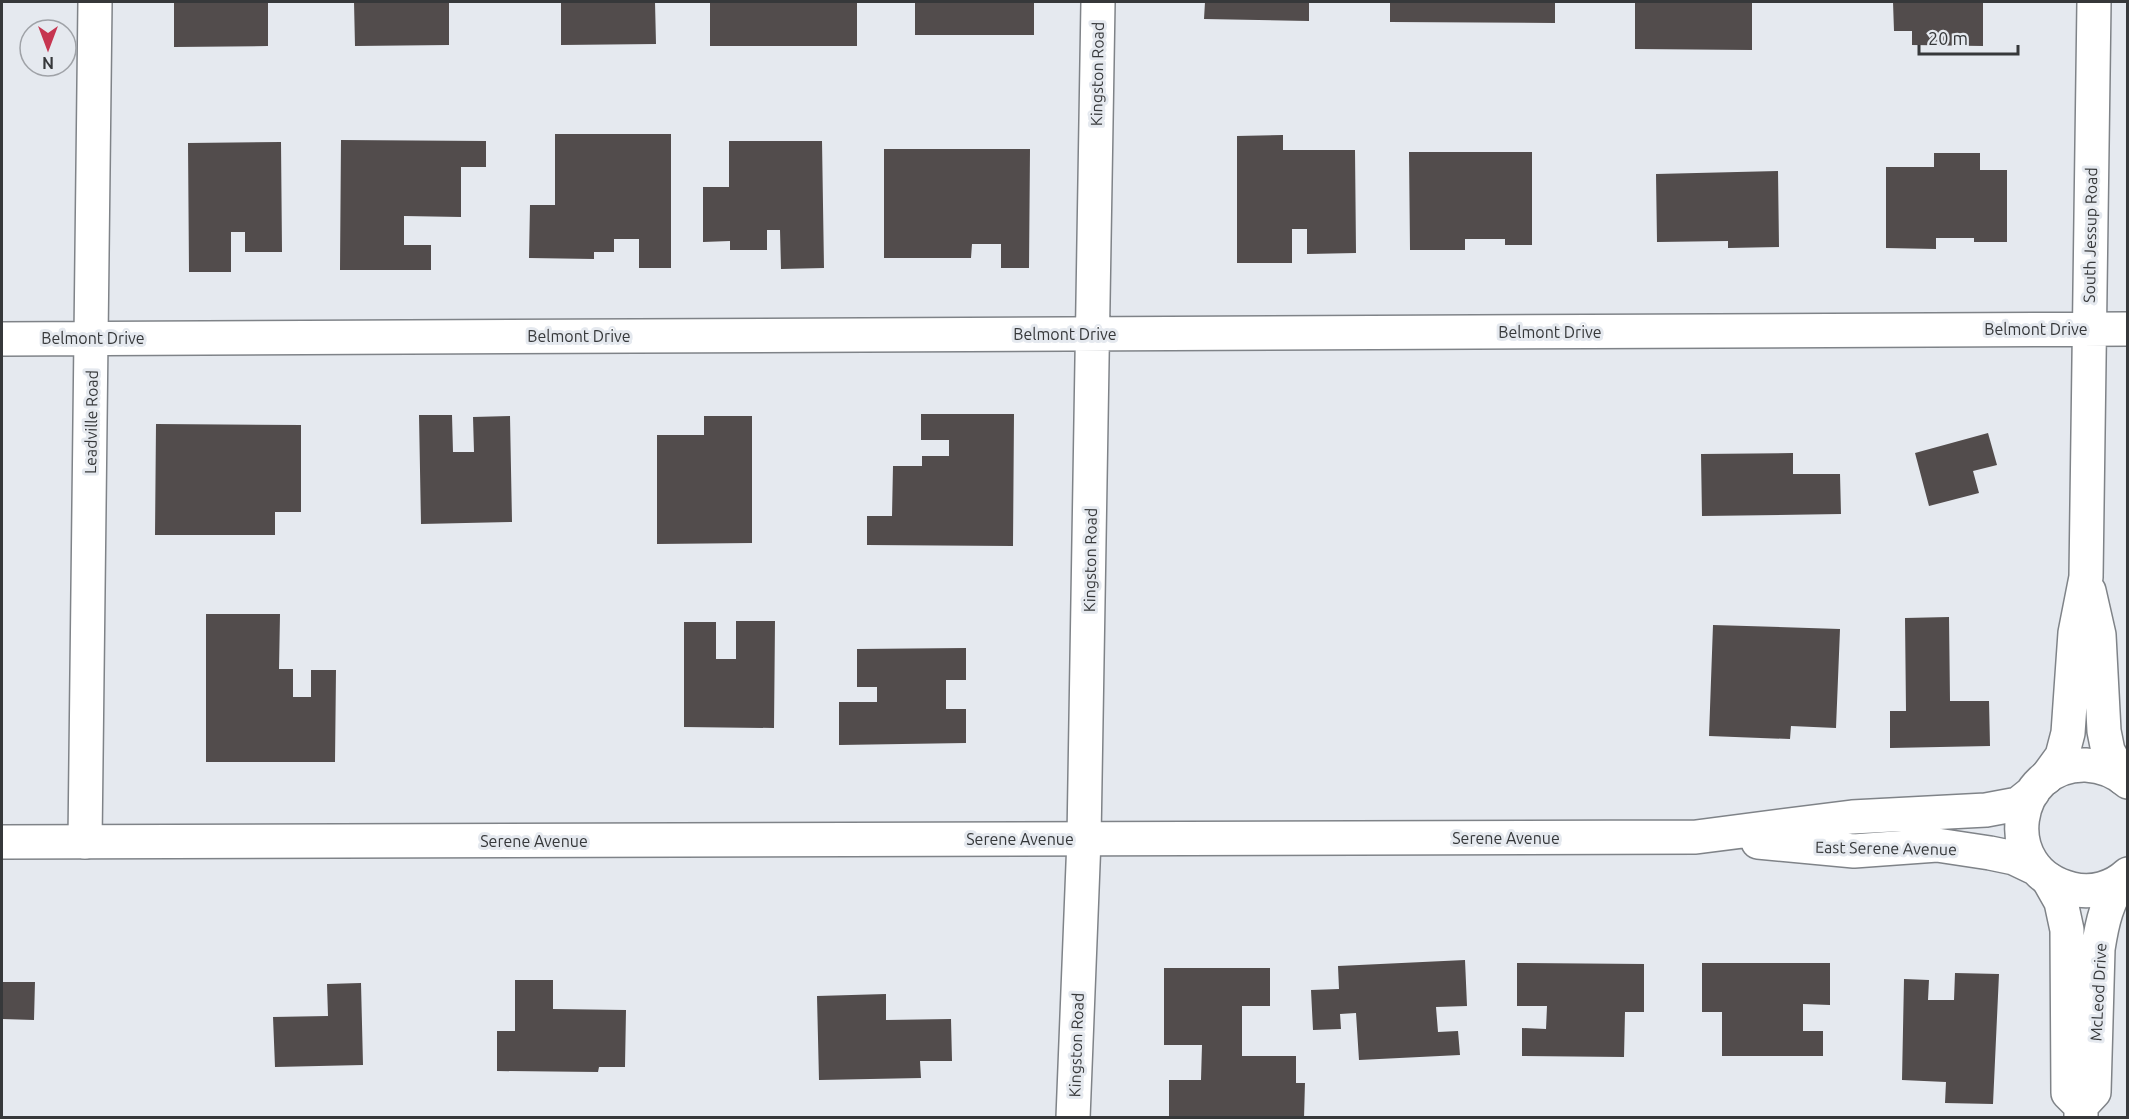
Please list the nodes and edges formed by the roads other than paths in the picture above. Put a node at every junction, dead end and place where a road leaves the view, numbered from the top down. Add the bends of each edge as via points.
1 (95, 2) edge
2 (1098, 2) edge
3 (2094, 2) edge
4 (2089, 329) junction
5 (2127, 329) edge
6 (1094, 334) junction
7 (92, 338) junction
8 (2, 339) edge
9 (2086, 577) junction
10 (2125, 780) edge
11 (2039, 785) junction
12 (1696, 837) junction
13 (1084, 839) junction
14 (2, 842) edge
15 (85, 842) junction
16 (2042, 874) junction
17 (2126, 876) edge
18 (2081, 1112) edge
19 (1073, 1118) edge

1 - 7 street, Leadville Road
2 - 6 street, Kingston Road
3 - 4 street, South Jessup Road
4 - 5 street, Belmont Drive
4 - 6 street, Belmont Drive
4 - 9 street, South Jessup Road
6 - 7 street, Belmont Drive
6 - 13 street, Kingston Road
7 - 8 street, Belmont Drive
7 - 15 street, Leadville Road
9 - 10 street, South Jessup Road via 2099,635 2104,731 2108,751
9 - 11 street, South Jessup Road via 2075,633 2068,733 2062,756
10 - 11 street, Serene Avenue via 2108,769 2078,765 2060,770
11 - 12 street, Serene Avenue via 2018,804 1986,810 1852,817
11 - 16 street, McLeod Drive via 2023,813 2021,830 2028,858
12 - 13 street, Serene Avenue
12 - 16 street, East Serene Avenue via 1854,851 1938,845 2014,858
13 - 15 street, Serene Avenue
13 - 19 street, Kingston Road
14 - 15 street, Serene Avenue
16 - 17 street, East Serene Avenue via 2060,886 2081,891 2097,890
16 - 18 street, McLeod Drive via 2061,902 2067,930 2068,1093
17 - 18 street, McLeod Drive via 2115,889 2101,932 2094,1092

